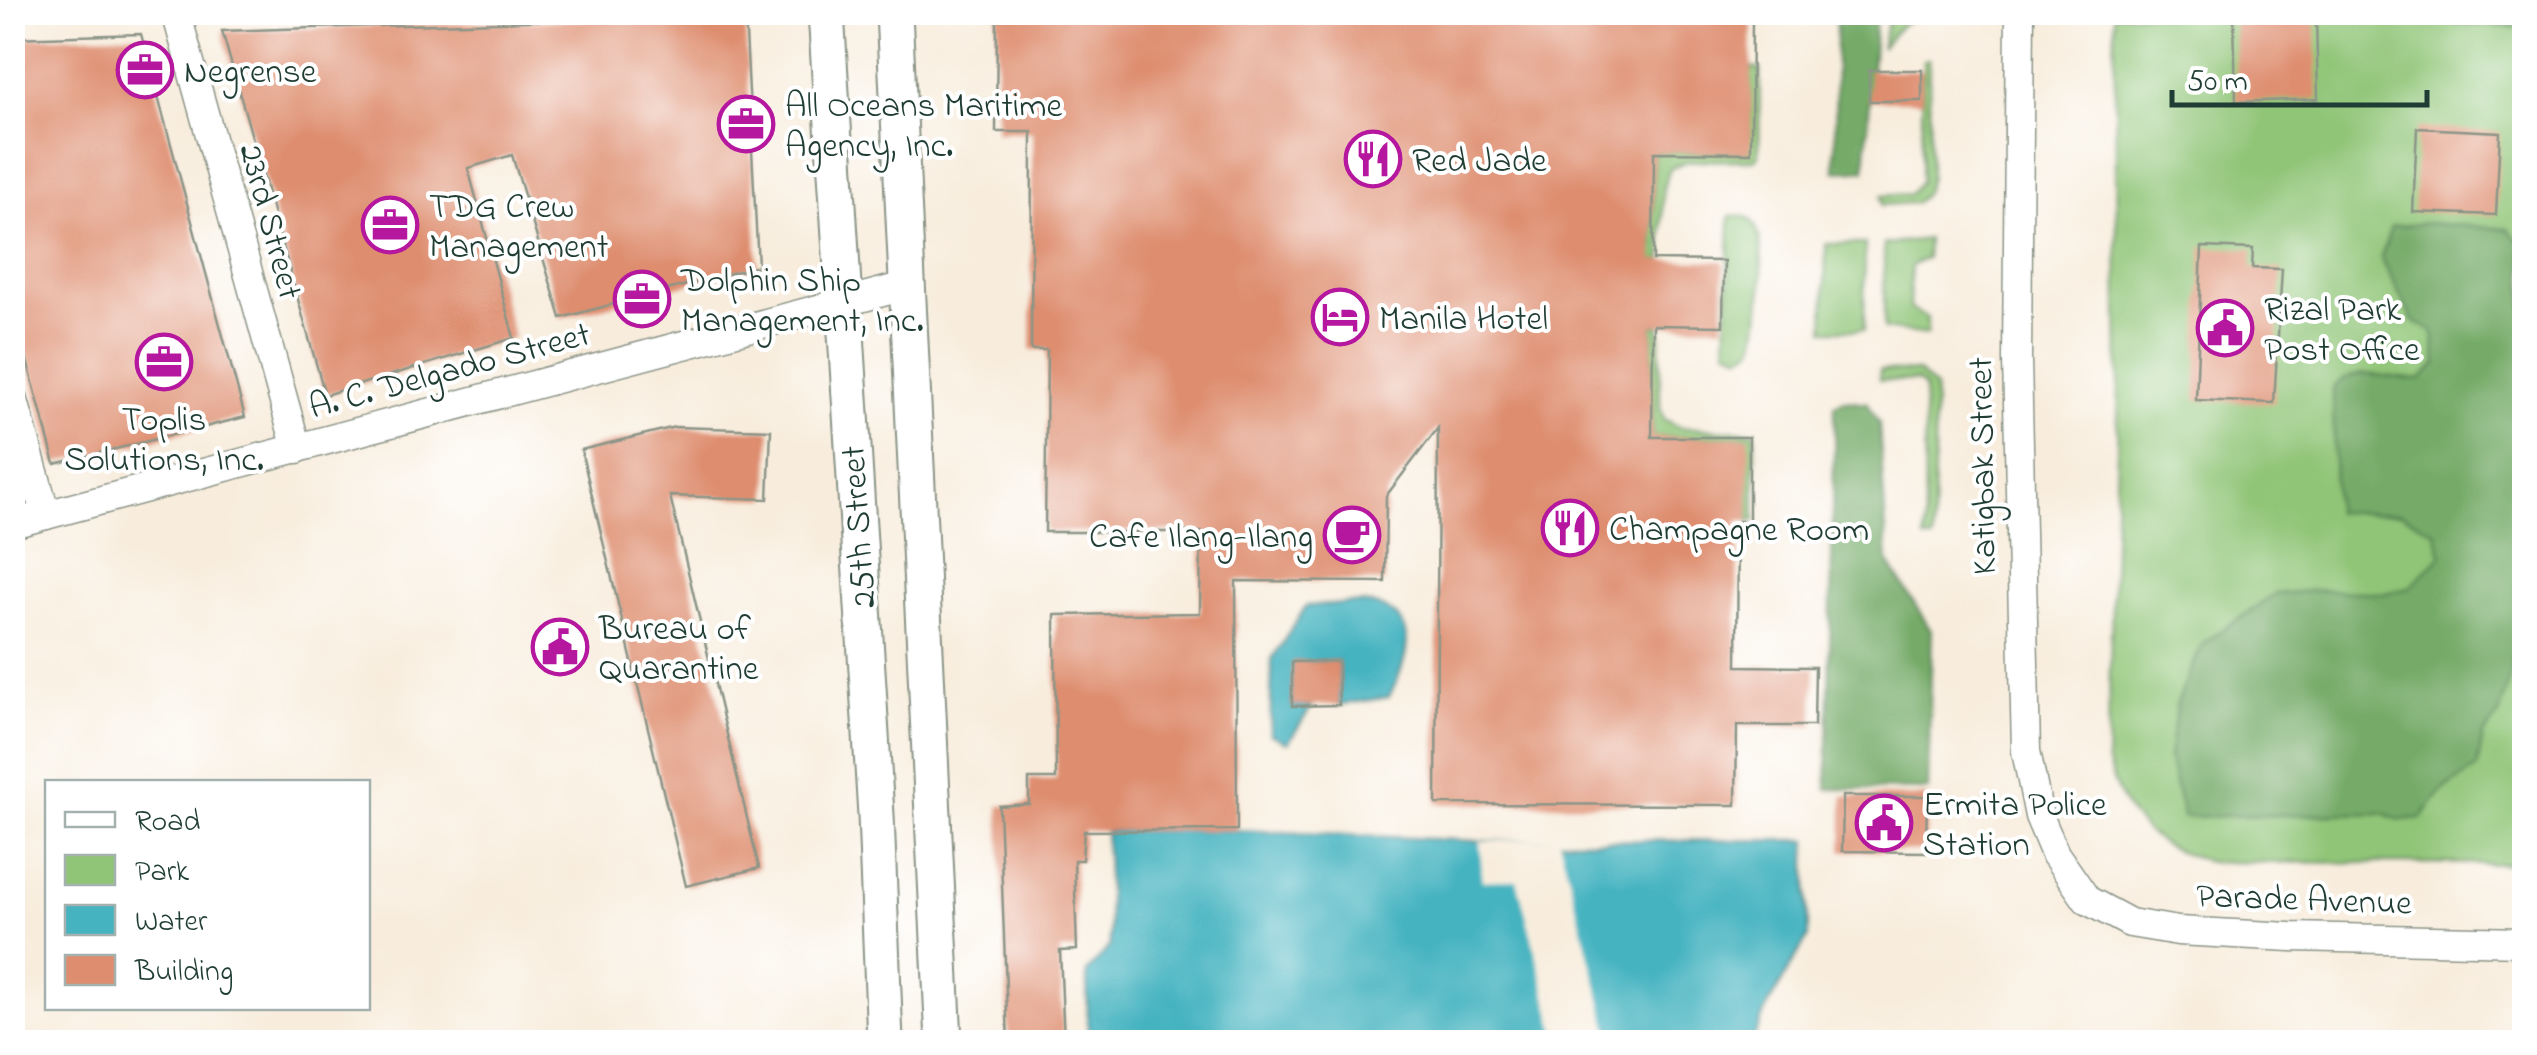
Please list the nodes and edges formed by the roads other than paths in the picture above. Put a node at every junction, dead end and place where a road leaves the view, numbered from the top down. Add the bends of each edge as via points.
1 (176, 12) edge
2 (826, 12) edge
3 (894, 12) edge
4 (2023, 14) edge
5 (906, 286) junction
6 (842, 304) junction
7 (12, 394) edge
8 (296, 448) junction
9 (46, 515) junction
10 (12, 524) edge
11 (930, 747) junction
12 (872, 752) junction
13 (2087, 900) joint
14 (2524, 942) edge
15 (885, 1042) edge
16 (944, 1042) edge

1 - 8 street, 23rd Street
2 - 6 street, 25th Street
3 - 5 street, 25th Street
4 - 13 street, Katigbak Street via 2016,359 2026,751 2050,841
5 - 6 street, A. C. Delgado Street
5 - 11 street, 25th Street
6 - 8 street, A. C. Delgado Street
6 - 12 street, 25th Street
7 - 9 street
8 - 9 street, A. C. Delgado Street
9 - 10 street, A. C. Delgado Street
11 - 12 street
11 - 16 street, 25th Street
12 - 15 street, 25th Street
13 - 14 street, Parade Avenue via 2130,923 2178,931

